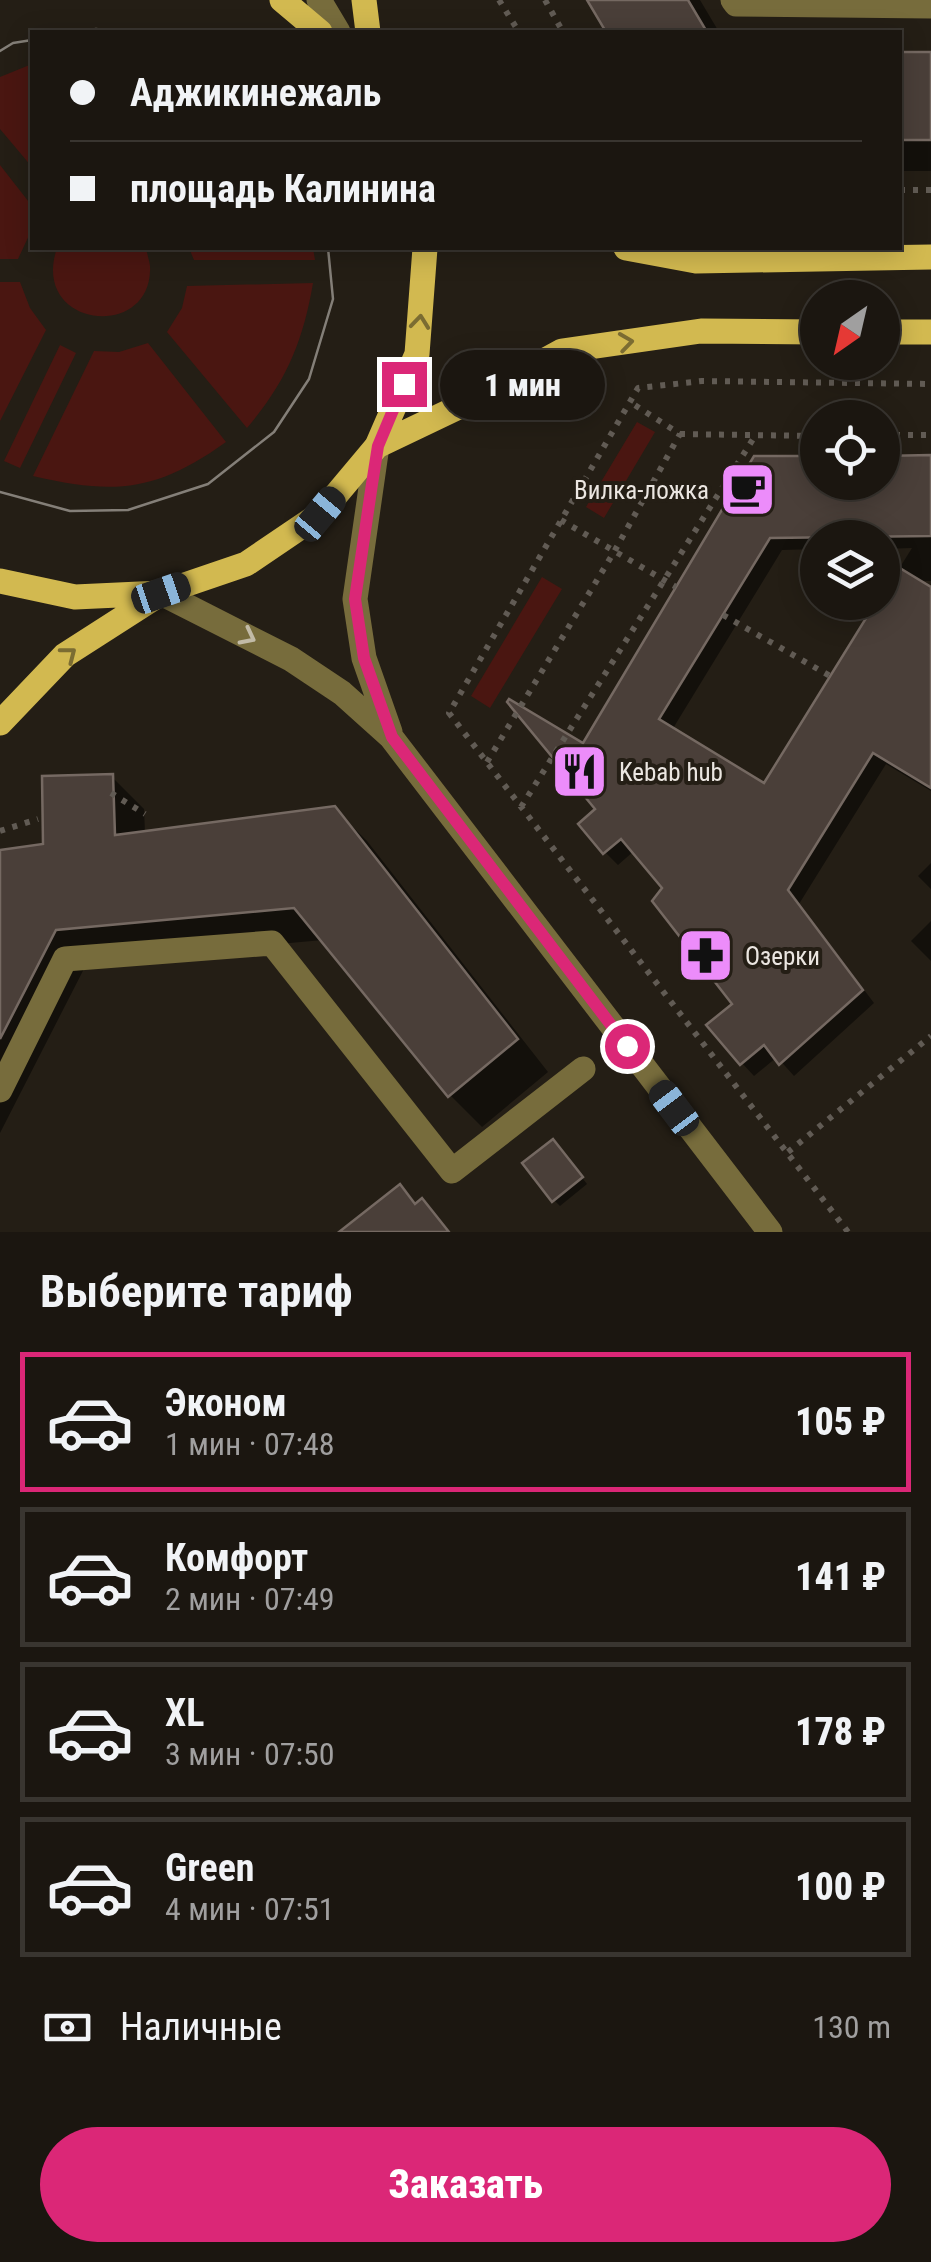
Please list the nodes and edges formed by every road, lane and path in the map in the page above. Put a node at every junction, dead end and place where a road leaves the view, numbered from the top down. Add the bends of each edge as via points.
1 (282, 0) edge
2 (319, 0) edge
3 (364, 0) edge
4 (499, 0) edge
5 (545, 0) edge
6 (733, 0) edge
7 (931, 6) edge
8 (318, 30) edge
9 (337, 30) edge
10 (368, 30) edge
11 (518, 30) edge
12 (562, 30) edge
13 (902, 190) edge
14 (931, 190) edge
15 (426, 250) edge
16 (637, 250) edge
17 (931, 258) edge
18 (800, 332) edge
19 (900, 332) edge
20 (931, 332) edge
21 (931, 384) edge
22 (630, 402) junction
23 (680, 434) junction
24 (900, 435) edge
25 (931, 435) edge
26 (755, 436) junction
27 (800, 436) edge
28 (378, 446) junction
29 (561, 520) junction
30 (614, 552) junction
31 (0, 581) edge
32 (665, 582) junction
33 (676, 588) dead end
34 (161, 593) junction
35 (723, 614) dead end
36 (830, 676) dead end
37 (0, 723) edge
38 (392, 737) junction
39 (488, 762) junction
40 (111, 792) dead end
41 (522, 807) junction
42 (145, 814) dead end
43 (38, 819) dead end
44 (0, 832) edge
45 (931, 1036) edge
46 (583, 1069) dead end
47 (0, 1090) edge
48 (788, 1152) junction
49 (770, 1232) edge
50 (848, 1232) edge

1 - 8 main road
2 - 9 street
3 - 10 main road
4 - 11 path
5 - 12 path
6 - 7 street
13 - 14 path
28 -> 15 main road via 417,354
16 - 17 main road via 696,261
28 -> 18 main road via 562,351 701,331
19 - 20 main road
21 - 22 path via 702,381 638,388
22 - 23 path
22 - 29 path
23 - 26 path
23 - 30 path
24 - 25 path
26 - 27 path
26 - 32 path
28 - 34 main road via 320,514 246,564
28 - 38 street via 355,599 364,658
29 - 30 path
29 - 39 path via 449,712
30 - 32 path
30 - 39 path
31 - 34 main road via 75,597
32 - 33 path
32 - 41 path
37 -> 34 main road via 64,655
34 -> 38 street via 291,659
35 - 36 path
38 - 49 street
39 - 41 path
40 - 42 path
41 - 48 path
43 - 44 path
45 - 48 path
46 - 47 street via 452,1171 272,943 65,959
48 - 50 path

